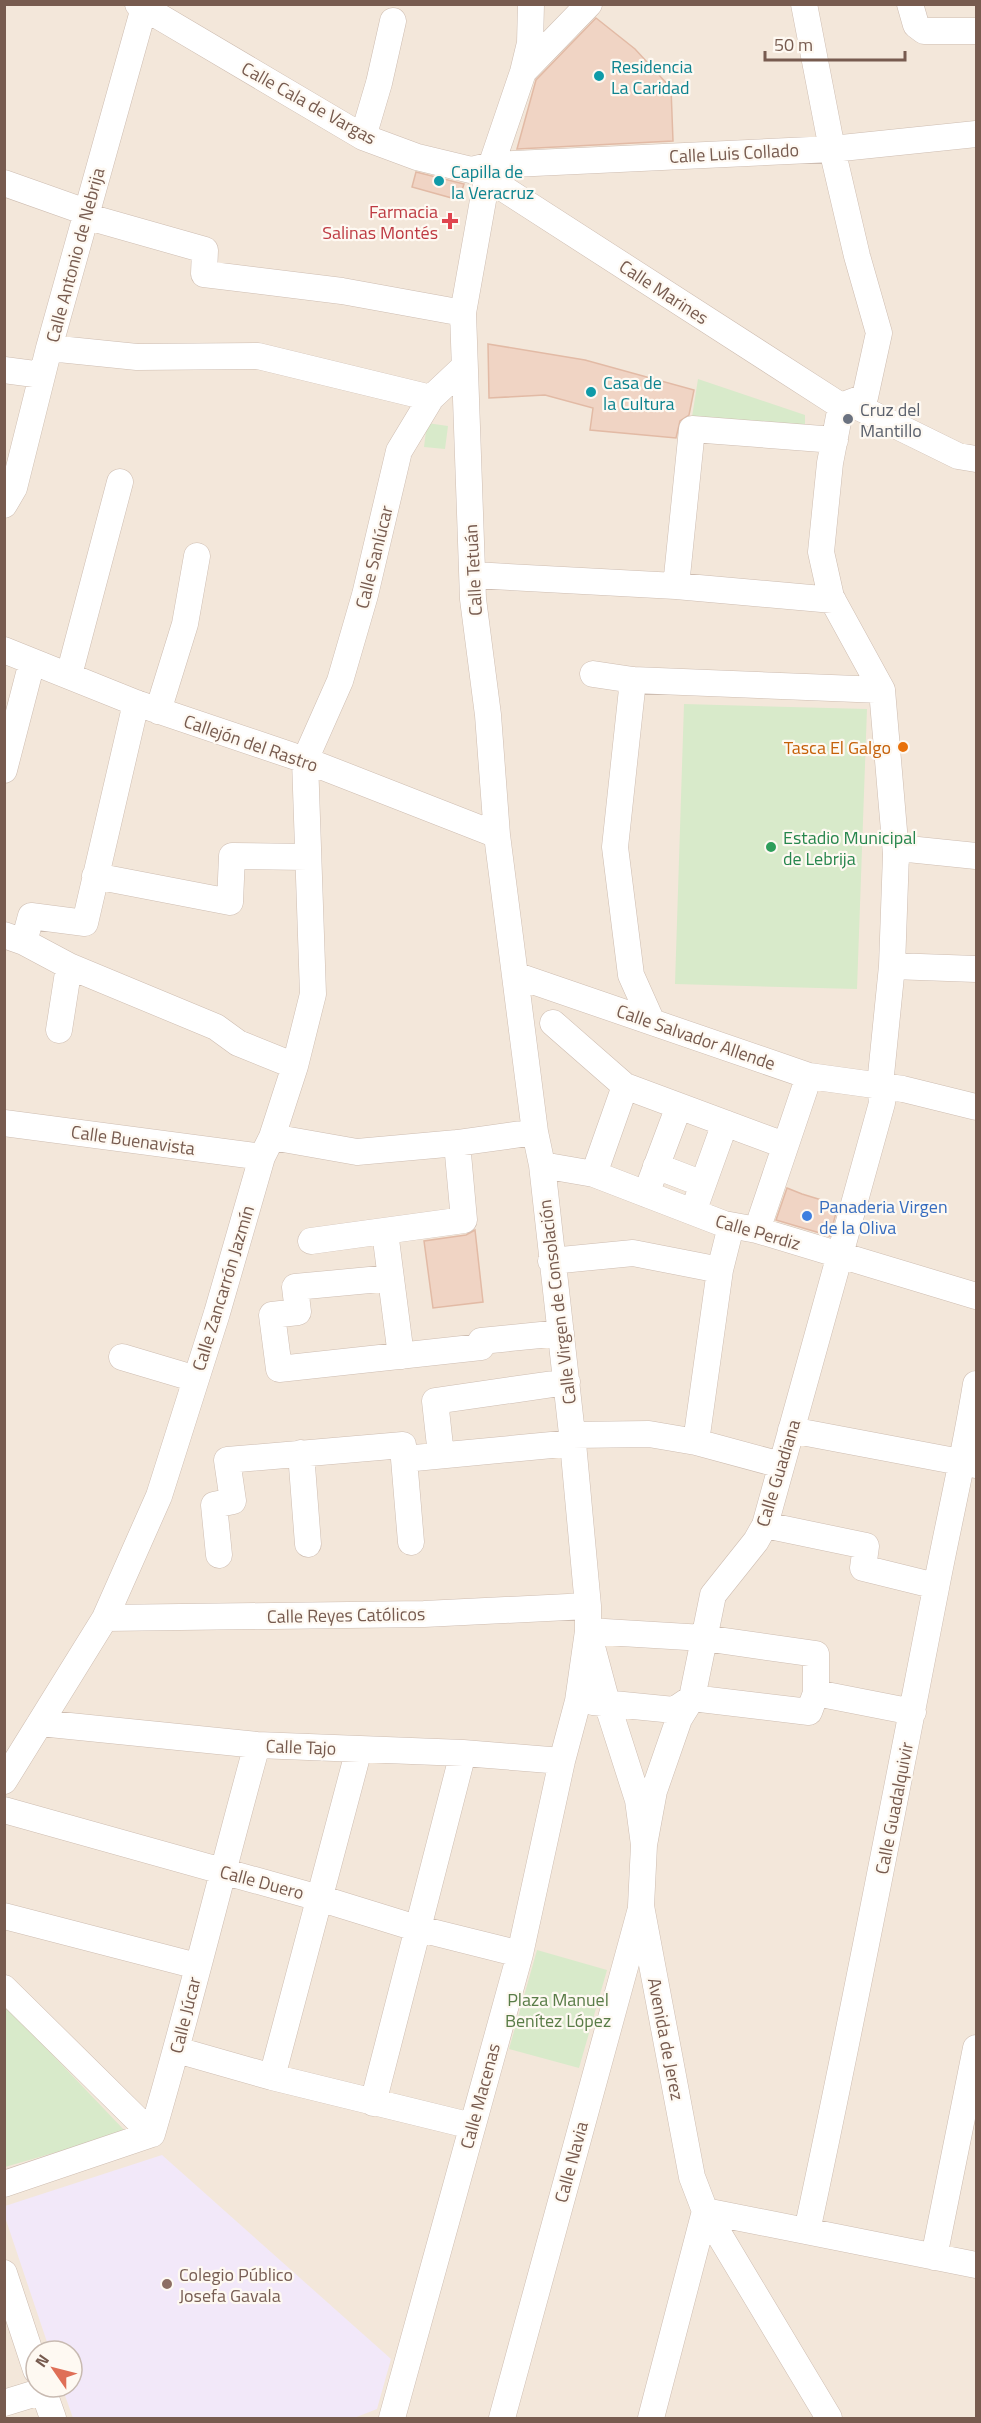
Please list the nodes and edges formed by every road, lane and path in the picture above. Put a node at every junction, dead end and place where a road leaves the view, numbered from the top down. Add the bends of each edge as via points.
1 (531, 4) edge
2 (804, 4) edge
3 (910, 4) edge
4 (142, 5) edge
5 (587, 6) edge
6 (393, 21) dead end
7 (976, 31) edge
8 (523, 72) junction
9 (976, 134) edge
10 (363, 137) junction
11 (832, 149) junction
12 (489, 171) junction
13 (4, 183) edge
14 (86, 214) junction
15 (463, 313) junction
16 (49, 348) junction
17 (464, 367) junction
18 (4, 370) edge
19 (42, 375) junction
20 (431, 398) junction
21 (846, 405) junction
22 (835, 440) junction
23 (976, 459) edge
24 (120, 482) dead end
25 (4, 505) edge
26 (197, 556) dead end
27 (473, 575) junction
28 (676, 586) junction
29 (834, 600) junction
30 (4, 650) edge
31 (29, 671) junction
32 (593, 674) dead end
33 (69, 675) junction
34 (633, 680) junction
35 (882, 690) junction
36 (147, 707) junction
37 (305, 760) junction
38 (4, 770) edge
39 (497, 835) junction
40 (896, 854) junction
41 (976, 856) edge
42 (308, 857) junction
43 (95, 876) junction
44 (14, 938) edge
45 (69, 966) junction
46 (892, 966) junction
47 (976, 969) edge
48 (515, 975) junction
49 (652, 1022) junction
50 (553, 1023) dead end
51 (59, 1030) dead end
52 (295, 1066) junction
53 (809, 1076) junction
54 (880, 1085) junction
55 (625, 1086) junction
56 (679, 1106) junction
57 (976, 1107) edge
58 (4, 1123) edge
59 (725, 1123) junction
60 (535, 1132) junction
61 (457, 1143) junction
62 (273, 1145) junction
63 (784, 1145) junction
64 (542, 1166) junction
65 (657, 1166) junction
66 (594, 1174) junction
67 (703, 1184) junction
68 (646, 1194) junction
69 (693, 1212) junction
70 (731, 1226) junction
71 (757, 1230) junction
72 (385, 1232) junction
73 (311, 1240) dead end
74 (840, 1256) junction
75 (551, 1261) junction
76 (720, 1270) junction
77 (392, 1278) junction
78 (976, 1296) edge
79 (561, 1333) junction
80 (401, 1356) junction
81 (122, 1357) dead end
82 (196, 1379) junction
83 (567, 1382) junction
84 (976, 1384) edge
85 (791, 1430) junction
86 (573, 1439) junction
87 (696, 1443) junction
88 (404, 1452) junction
89 (301, 1454) junction
90 (441, 1455) junction
91 (970, 1463) edge
92 (781, 1465) junction
93 (765, 1525) junction
94 (411, 1542) dead end
95 (308, 1545) dead end
96 (219, 1555) dead end
97 (936, 1586) junction
98 (105, 1618) junction
99 (588, 1618) junction
100 (704, 1638) junction
101 (816, 1693) junction
102 (692, 1698) junction
103 (578, 1701) junction
104 (607, 1703) junction
105 (913, 1712) junction
106 (40, 1723) junction
107 (257, 1746) junction
108 (359, 1749) junction
109 (463, 1753) junction
110 (562, 1761) junction
111 (4, 1781) edge
112 (4, 1810) edge
113 (644, 1845) junction
114 (222, 1872) junction
115 (319, 1898) junction
116 (641, 1906) junction
117 (4, 1916) edge
118 (416, 1928) junction
119 (520, 1954) junction
120 (197, 1966) junction
121 (4, 1988) edge
122 (976, 2048) edge
123 (177, 2050) junction
124 (273, 2077) junction
125 (373, 2103) junction
126 (472, 2126) junction
127 (152, 2134) junction
128 (4, 2184) edge
129 (705, 2211) junction
130 (807, 2231) junction
131 (934, 2257) junction
132 (976, 2265) edge
133 (4, 2273) edge
134 (26, 2339) edge
135 (24, 2391) edge
136 (46, 2399) edge
137 (4, 2403) edge
138 (53, 2418) edge
139 (392, 2418) edge
140 (502, 2418) edge
141 (651, 2418) edge
142 (829, 2418) edge

1 - 8 street, Calle Tetuán via 530,43
2 - 11 street
3 - 7 street via 916,25 924,31
4 - 10 street, Calle Cala de Vargas
4 - 14 street, Calle Antonio de Nebrija
5 - 8 street
6 - 10 street
8 - 12 street, Calle Tetuán
9 - 11 street, Calle Luis Collado
10 - 12 street, Calle Cala de Vargas via 417,157
11 - 12 street, Calle Luis Collado
11 - 21 street via 879,333 865,397
12 - 15 street, Calle Tetuán
12 - 21 street, Calle Marines
13 - 14 street
14 - 15 street via 205,262
14 - 16 street, Calle Antonio de Nebrija
15 - 17 street, Calle Tetuán
16 - 19 street, Calle Antonio de Nebrija
16 - 20 street via 137,357 258,356
17 - 20 street, Calle Sanlúcar
17 - 27 street, Calle Tetuán
18 - 19 street
19 - 25 street, Calle Antonio de Nebrija via 14,488
20 - 37 street, Calle Sanlúcar via 399,451 368,585 340,681
21 - 22 street
21 - 23 street, Calle Marines via 958,456
22 - 28 street via 692,429
22 - 29 street via 821,552
24 - 33 street
26 - 36 street via 185,624
27 - 28 street
27 - 39 street, Calle Tetuán
28 - 29 street
29 - 35 street
30 - 31 street, Callejón del Rastro
31 - 33 street, Callejón del Rastro
31 - 38 street
32 - 34 street
33 - 36 street, Callejón del Rastro
34 - 35 street
34 - 49 street via 615,847 632,975
35 - 40 street, Calle Guadiana
36 - 37 street, Callejón del Rastro
36 - 43 street
37 - 39 street, Callejón del Rastro
37 - 42 street, Calle Zancarrón Jazmín
39 - 48 street, Calle Tetuán
40 - 41 street via 908,849
40 - 46 street, Calle Guadiana
42 - 43 street via 232,856 230,902
42 - 52 street, Calle Zancarrón Jazmín via 313,994
43 - 44 street via 85,923 31,916
44 - 45 street
45 - 51 street
45 - 52 street via 216,1027 238,1043
46 - 47 street
46 - 54 street, Calle Guadiana
48 - 49 street, Calle Salvador Allende
48 - 60 street, Calle Virgen de Consolación
49 - 53 street, Calle Salvador Allende
50 - 55 street
52 - 62 street, Calle Zancarrón Jazmín
53 - 54 street, Calle Salvador Allende
53 - 63 street
54 - 57 street, Calle Salvador Allende
54 - 74 street, Calle Guadiana via 882,1103
55 - 56 street
55 - 66 street
56 - 59 street
56 - 65 street
58 - 62 street, Calle Buenavista
59 - 63 street
59 - 67 street
60 - 61 street, Calle Buenavista
60 - 64 street, Calle Virgen de Consolación
61 - 62 street, Calle Buenavista via 357,1152
61 - 72 street via 464,1220
62 - 82 street, Calle Zancarrón Jazmín
63 - 71 street
64 - 66 street, Calle Perdiz
64 - 75 street, Calle Virgen de Consolación
65 - 67 street
65 - 68 street
66 - 68 street, Calle Perdiz
67 - 69 street
68 - 69 street, Calle Perdiz
69 - 70 street, Calle Perdiz
70 - 71 street, Calle Perdiz
70 - 76 street
71 - 74 street, Calle Perdiz
72 - 73 street
72 - 77 street
74 - 78 street, Calle Perdiz
74 - 85 street, Calle Guadiana
75 - 76 street via 633,1253
75 - 79 street, Calle Virgen de Consolación
76 - 87 street
77 - 80 street
77 - 80 street via 296,1287 298,1312 272,1315 279,1369
79 - 80 street via 481,1341 481,1347
79 - 83 street, Calle Virgen de Consolación
81 - 82 street
82 - 98 street, Calle Zancarrón Jazmín via 159,1496
83 - 86 street, Calle Virgen de Consolación
83 - 90 street via 435,1401
84 - 91 street, Calle Guadalquivir
85 - 91 street
85 - 92 street, Calle Guadiana
86 - 87 street via 650,1434
86 - 90 street
86 - 99 street, Calle Virgen de Consolación
87 - 92 street
88 - 89 street
88 - 90 street
88 - 94 street
89 - 95 street
89 - 96 street via 227,1460 233,1501 214,1504
91 - 97 street, Calle Guadalquivir
92 - 93 street, Calle Guadiana
93 - 97 street via 866,1546 863,1568
93 - 100 street, Calle Guadiana via 712,1595
97 - 105 street, Calle Guadalquivir
98 - 99 street, Calle Reyes Católicos via 424,1614
98 - 106 street, Calle Zancarrón Jazmín
99 - 100 street, Calle Reyes Católicos
99 - 103 street, Calle Macenas
99 - 104 street, Avenida de Jerez
100 - 101 street, Calle Reyes Católicos via 816,1654
100 - 102 street, Calle Guadiana
101 - 102 street via 809,1712
101 - 105 street
102 - 104 street via 674,1710
102 - 113 street, Calle Guadiana via 678,1719 654,1791
103 - 104 street
103 - 110 street, Calle Macenas
104 - 113 street, Avenida de Jerez via 638,1800
105 - 130 street, Calle Guadalquivir
106 - 107 street, Calle Tajo
106 - 111 street, Calle Zancarrón Jazmín
107 - 108 street, Calle Tajo
107 - 114 street, Calle Júcar
108 - 109 street, Calle Tajo
108 - 115 street
109 - 110 street, Calle Tajo
109 - 118 street
110 - 119 street, Calle Macenas
112 - 114 street, Calle Duero
113 - 116 street, Avenida de Jerez
114 - 115 street, Calle Duero
114 - 120 street, Calle Júcar
115 - 118 street, Calle Duero
115 - 124 street
116 - 129 street, Avenida de Jerez via 692,2177
116 - 140 street, Calle Navia
117 - 120 street
118 - 119 street, Calle Duero
118 - 125 street
119 - 126 street, Calle Macenas
120 - 123 street, Calle Júcar
121 - 127 street
122 - 131 street
123 - 124 street
123 - 127 street, Calle Júcar
124 - 125 street
125 - 126 street
126 - 139 street, Calle Macenas
127 - 128 street
129 - 130 street
129 - 141 street
129 - 142 street, Avenida de Jerez
130 - 131 street
131 - 132 street
133 - 134 street
135 - 137 street
136 - 138 street

